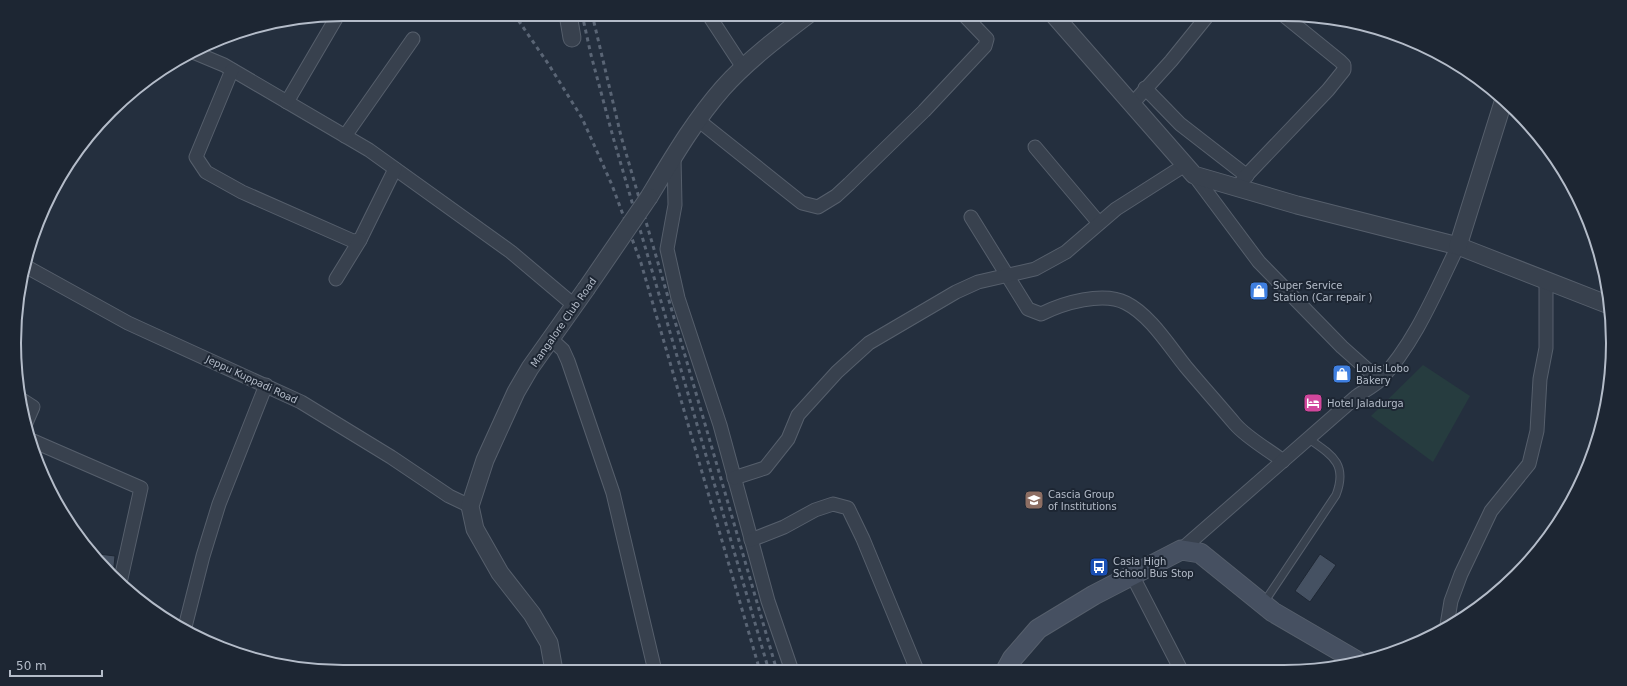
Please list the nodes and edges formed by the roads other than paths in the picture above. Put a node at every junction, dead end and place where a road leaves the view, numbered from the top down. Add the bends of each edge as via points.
1 (334, 21) edge
2 (569, 21) edge
3 (713, 21) edge
4 (800, 21) edge
5 (969, 21) edge
6 (1059, 21) edge
7 (1203, 21) edge
8 (1291, 21) edge
9 (413, 38) dead end
10 (572, 38) dead end
11 (199, 55) edge
12 (744, 69) junction
13 (232, 70) junction
14 (1145, 88) junction
15 (287, 102) junction
16 (1132, 104) junction
17 (1502, 106) edge
18 (698, 120) junction
19 (345, 136) junction
20 (1035, 147) dead end
21 (674, 157) junction
22 (395, 169) junction
23 (1190, 170) junction
24 (1243, 182) junction
25 (971, 217) dead end
26 (1099, 223) junction
27 (360, 240) junction
28 (1458, 246) junction
29 (30, 269) edge
30 (1008, 275) junction
31 (336, 279) dead end
32 (1546, 281) junction
33 (1603, 302) edge
34 (575, 306) junction
35 (551, 339) junction
36 (1379, 380) junction
37 (266, 385) junction
38 (27, 403) edge
39 (29, 415) edge
40 (1309, 438) junction
41 (37, 443) edge
42 (1283, 461) junction
43 (734, 478) junction
44 (470, 506) junction
45 (751, 540) junction
46 (1181, 550) junction
47 (1132, 575) junction
48 (121, 577) edge
49 (1263, 604) junction
50 (1448, 620) edge
51 (186, 624) edge
52 (1352, 658) edge
53 (553, 665) edge
54 (654, 665) edge
55 (790, 665) edge
56 (915, 665) edge
57 (1009, 665) edge
58 (1179, 665) edge

1 - 15 street
2 - 10 street
3 - 12 street
4 - 12 street, Mangalore Club Road
5 - 18 street via 987,40 985,46 924,111 849,184 818,207 802,203
6 - 16 street
7 - 14 street
8 - 24 street via 1340,61 1344,70
9 - 19 street
11 - 13 street
12 - 18 street, Mangalore Club Road via 724,87
13 - 15 street
13 - 27 street via 196,157 206,172 242,192 312,224 353,242
14 - 16 street
14 - 24 street
15 - 19 street
16 - 23 street
17 - 28 street
18 - 21 street, Mangalore Club Road
19 - 22 street
20 - 26 street
21 - 34 street, Mangalore Club Road, bridge
21 - 43 street via 675,205 667,249 678,298 720,425
22 - 27 street
22 - 34 street via 511,252
23 - 24 street
23 - 26 street via 1116,208
23 - 36 street via 1259,262
24 - 28 street via 1297,205
25 - 30 street
26 - 30 street via 1066,252 1035,270
27 - 31 street
28 - 32 street
28 - 36 street via 1406,345
29 - 37 street, Jeppu Kuppadi Road via 128,323
30 - 42 street via 1028,309 1041,314 1057,306 1084,300 1110,298 1126,303 1146,318 1164,338 1236,426
30 - 43 street via 978,282 956,292 869,343 837,372 798,415 788,439 765,468
32 - 33 street
32 - 50 street via 1546,348 1540,379 1537,431 1529,464 1491,511 1461,574 1451,601
34 - 35 street, Mangalore Club Road
35 - 44 street, Mangalore Club Road via 516,392 485,460
35 - 54 street via 568,361 605,464
36 - 40 street
37 - 44 street, Jeppu Kuppadi Road via 301,402 449,496
37 - 51 street via 219,504
38 - 39 street via 33,407
40 - 42 street
40 - 49 lane via 1328,452 1338,464 1341,474 1340,485 1336,495
41 - 48 street via 141,488
42 - 46 street
43 - 45 street
44 - 53 street via 475,529 500,572 532,614 549,643
45 - 55 street
45 - 56 street via 833,504 848,508 863,538
46 - 47 main road
46 - 49 main road via 1200,553
47 - 57 main road via 1038,629
47 - 58 street
49 - 52 main road

